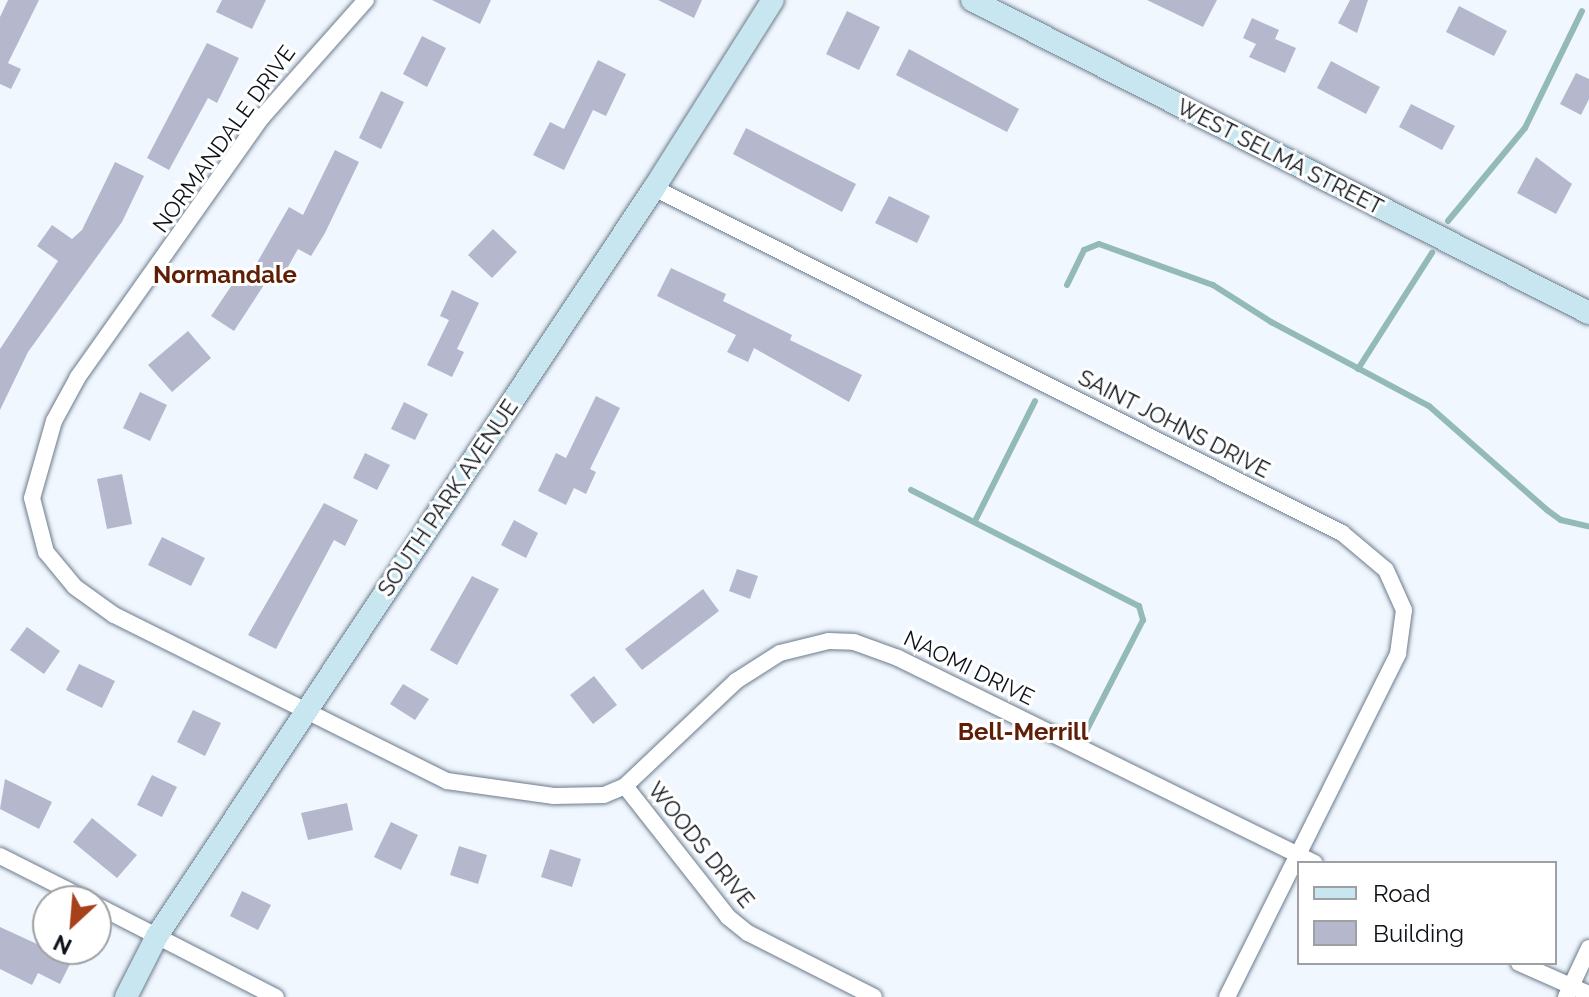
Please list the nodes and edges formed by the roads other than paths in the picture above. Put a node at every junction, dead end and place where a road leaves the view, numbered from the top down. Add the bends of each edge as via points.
1 (366, 0) edge
2 (773, 0) edge
3 (972, 0) edge
4 (654, 188) junction
5 (1589, 313) edge
6 (305, 712) junction
7 (625, 786) junction
8 (1298, 855) junction
9 (0, 856) edge
10 (1310, 861) edge
11 (57, 885) edge
12 (112, 913) edge
13 (157, 936) junction
14 (1589, 948) edge
15 (1522, 965) edge
16 (1568, 992) edge
17 (1589, 994) edge
18 (126, 997) edge
19 (276, 997) edge
20 (874, 997) edge
21 (1227, 997) edge

1 - 6 street, NORMANDALE DRIVE via 292,77 78,377 54,421 32,498 46,552 93,603
2 - 4 street, SOUTH PARK AVENUE
3 - 5 street, WEST SELMA STREET
4 - 6 street, SOUTH PARK AVENUE
4 - 8 street, SAINT JOHNS DRIVE via 1342,533 1378,561 1398,589 1404,610 1398,654
6 - 7 street, WOODS DRIVE via 465,787 554,796 604,795
6 - 13 street, SOUTH PARK AVENUE
7 - 8 street, NAOMI DRIVE via 760,664 803,645 854,642 898,658
7 - 20 street, WOODS DRIVE via 728,917 748,933
8 - 10 street, NAOMI DRIVE
8 - 21 street
9 - 11 street
12 - 13 street
13 - 18 street, SOUTH PARK AVENUE
13 - 19 street
14 - 16 street
15 - 16 street
16 - 17 street

